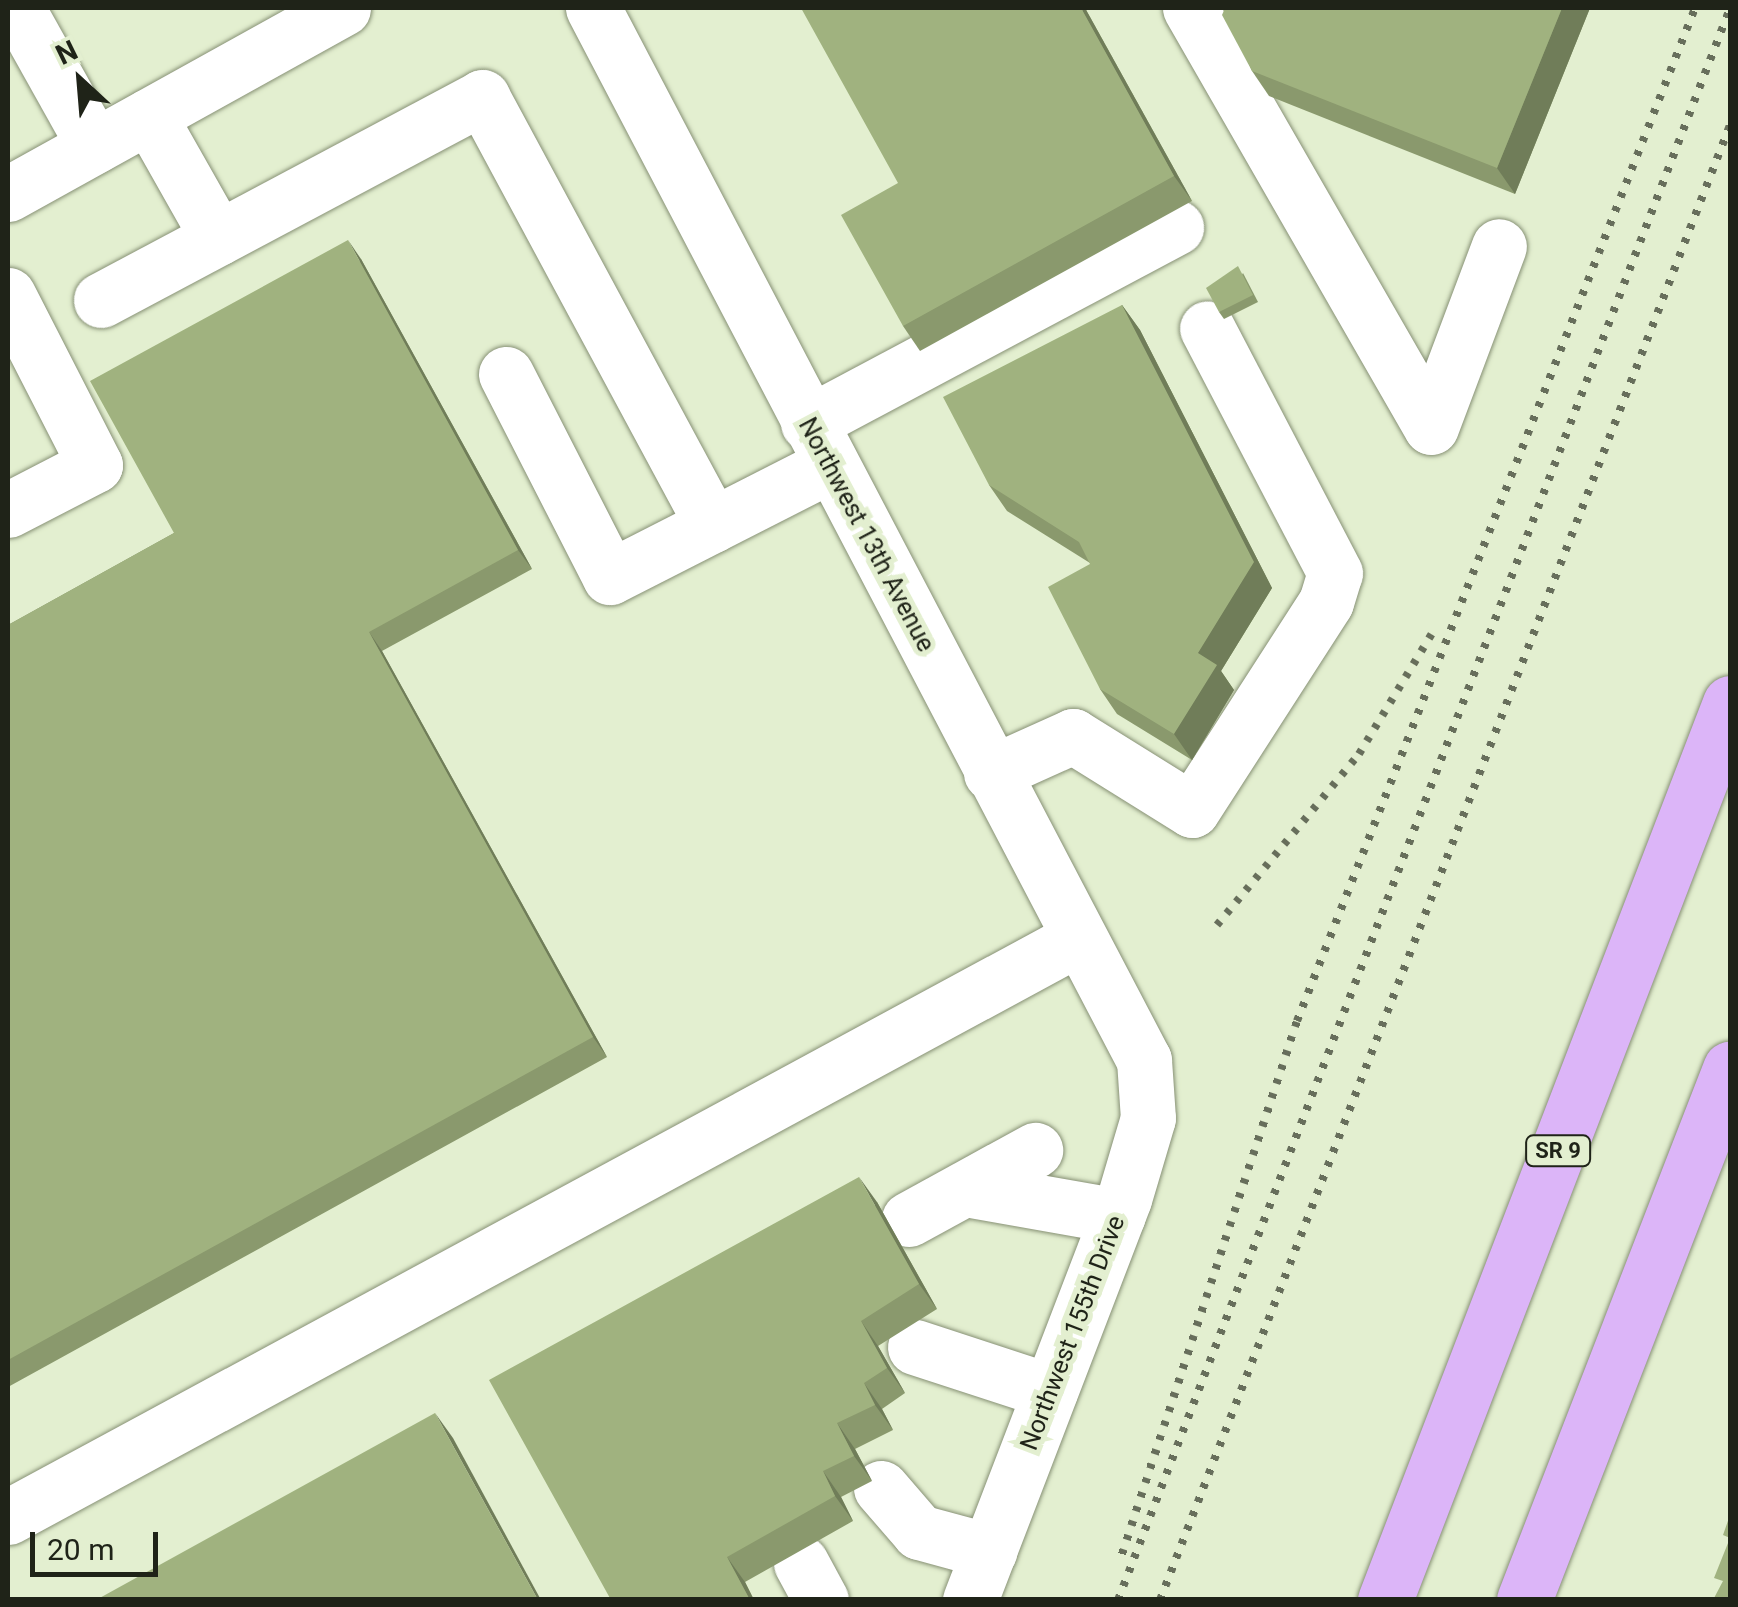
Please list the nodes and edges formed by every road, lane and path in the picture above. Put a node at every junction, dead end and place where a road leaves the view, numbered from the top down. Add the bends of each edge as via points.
1 (16, 8) edge
2 (343, 8) edge
3 (594, 8) edge
4 (1190, 8) edge
5 (276, 24) edge
6 (149, 116) junction
7 (94, 146) junction
8 (8, 194) edge
9 (1176, 227) dead end
10 (218, 238) junction
11 (1499, 246) dead end
12 (8, 295) edge
13 (101, 300) dead end
14 (1207, 328) dead end
15 (506, 374) dead end
16 (819, 444) junction
17 (8, 510) edge
18 (712, 525) junction
19 (1730, 703) edge
20 (991, 772) junction
21 (1079, 938) junction
22 (1144, 1060) joint
23 (1730, 1069) edge
24 (1036, 1150) dead end
25 (965, 1189) junction
26 (1118, 1216) junction
27 (908, 1219) dead end
28 (914, 1347) dead end
29 (1050, 1391) junction
30 (881, 1488) dead end
31 (8, 1518) edge
32 (979, 1575) edge
33 (1386, 1600) edge
34 (1524, 1600) edge

1 - 7 street
2 - 5 street
3 - 16 street, Northwest 13th Avenue
4 - 11 street via 1431,427
5 - 6 street
6 - 7 street
6 - 10 street
7 - 8 street
9 - 16 street
10 - 13 street
10 - 18 street via 482,97
12 - 17 street via 95,465
14 - 20 street via 1335,574 1326,602 1192,810 1073,736
15 - 18 street via 610,576
16 - 18 street
16 - 20 street, Northwest 13th Avenue
19 - 33 main road, SR 9
20 - 21 street, Northwest 13th Avenue
21 - 22 street, Northwest 13th Avenue
21 - 31 street
22 - 26 street, Northwest 155th Drive via 1148,1118
23 - 34 main road
24 - 25 street
25 - 26 street
25 - 27 street
26 - 29 street, Northwest 155th Drive
28 - 29 street
29 - 32 street, Northwest 155th Drive
30 - 32 street via 918,1532

